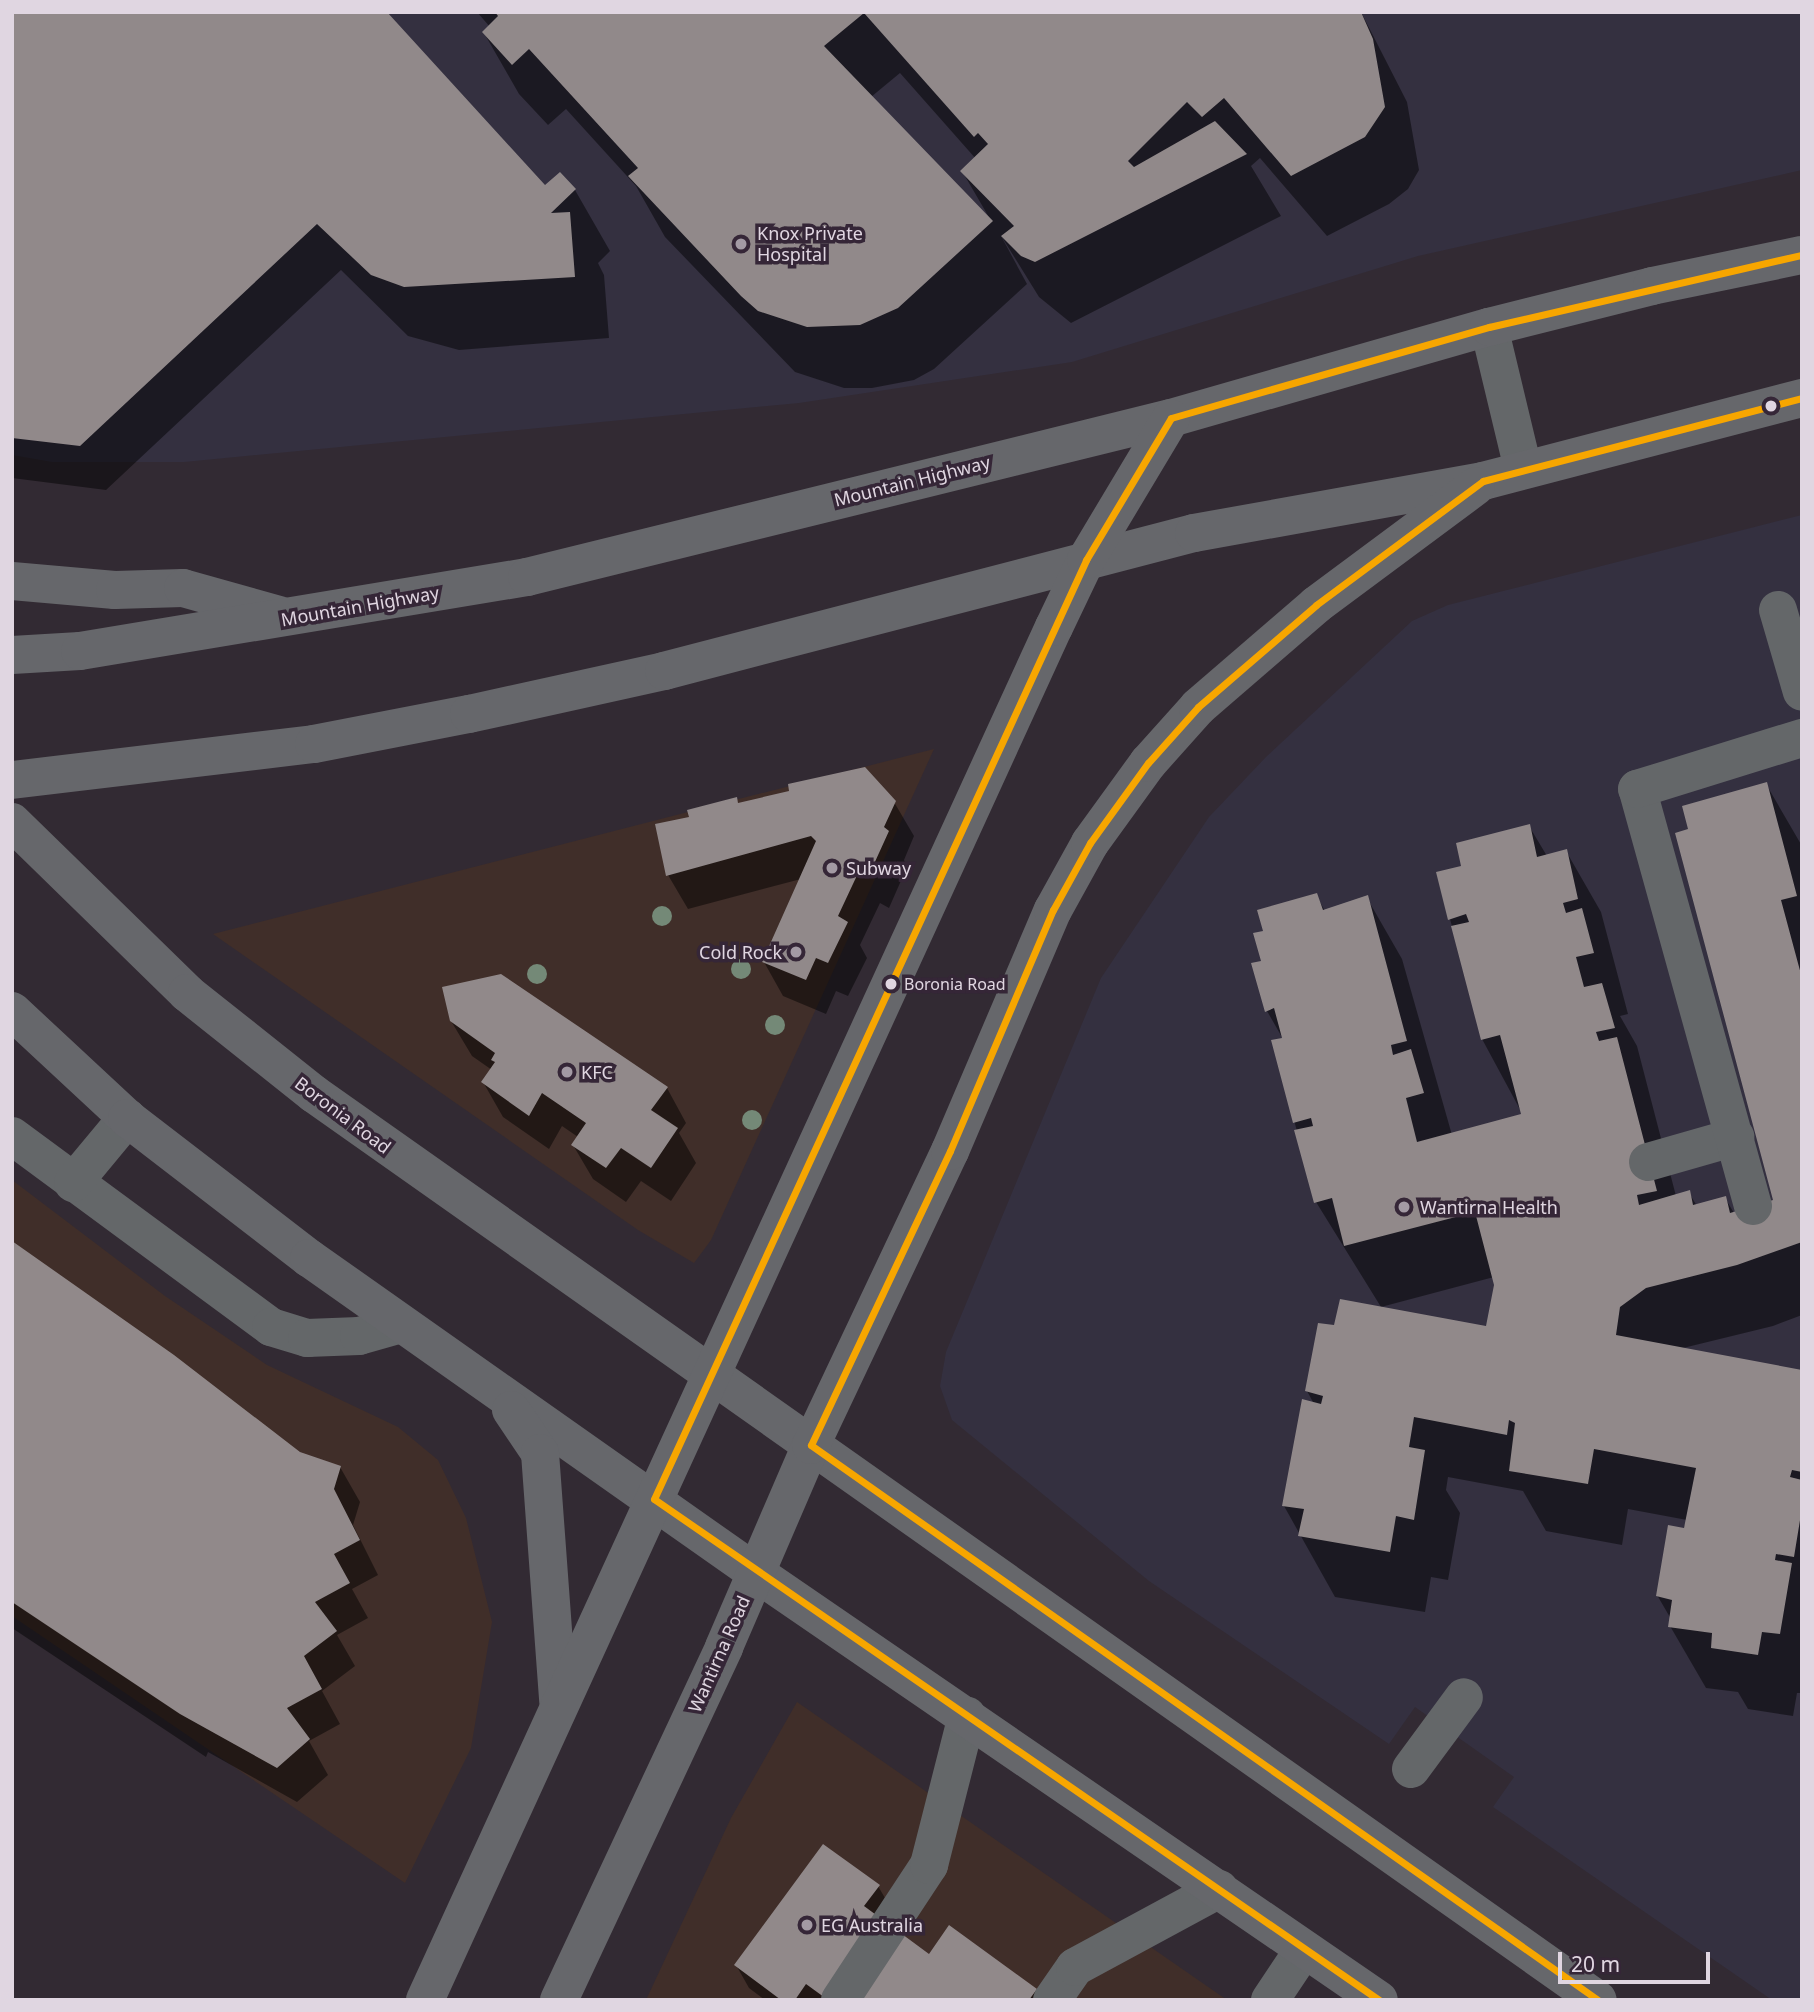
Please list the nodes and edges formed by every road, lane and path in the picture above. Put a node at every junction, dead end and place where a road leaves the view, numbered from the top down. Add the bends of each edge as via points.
1 (1802, 255) edge
2 (1489, 327) junction
3 (1802, 398) edge
4 (1171, 418) junction
5 (1523, 468) junction
6 (1483, 481) junction
7 (1086, 560) junction
8 (12, 581) edge
9 (1778, 610) dead end
10 (292, 618) junction
11 (12, 655) edge
12 (1802, 692) edge
13 (1802, 738) edge
14 (12, 780) edge
15 (12, 822) edge
16 (12, 1011) edge
17 (127, 1118) junction
18 (12, 1136) edge
19 (1735, 1137) junction
20 (1648, 1162) dead end
21 (73, 1183) junction
22 (1753, 1206) dead end
23 (401, 1324) junction
24 (712, 1373) junction
25 (498, 1392) junction
26 (811, 1445) junction
27 (654, 1499) junction
28 (756, 1573) junction
29 (1464, 1697) dead end
30 (558, 1703) junction
31 (967, 1716) junction
32 (1411, 1769) dead end
33 (1219, 1889) junction
34 (1304, 1949) junction
35 (425, 2000) edge
36 (559, 2000) edge
37 (840, 2000) edge
38 (1052, 2000) edge
39 (1269, 2000) edge
40 (1379, 2000) edge
41 (1598, 2000) edge

1 - 2 main road, Mountain Highway
2 - 4 main road, Mountain Highway
2 - 5 lane
3 - 5 main road
4 - 7 main road
4 - 10 main road, Mountain Highway via 527,577
5 - 6 main road
6 - 7 main road via 1194,533
6 - 26 main road, Wantirna Road via 1316,605 1198,707 1148,763 1090,843 1053,910 950,1152
7 - 14 main road via 664,671 469,714 314,744
7 - 24 main road
8 - 10 main road via 115,590 183,588
9 - 12 lane
10 - 11 main road, Mountain Highway via 80,650
13 - 19 lane via 1637,789
15 - 24 main road, Boronia Road via 177,984 231,1029 495,1226
16 - 17 main road
17 - 21 lane
17 - 23 main road
18 - 21 lane
19 - 20 lane
19 - 22 lane
21 - 23 lane via 271,1326 307,1338 359,1336
23 - 25 main road
24 - 26 main road, Boronia Road
24 - 27 main road
25 - 27 main road
25 - 30 main road via 540,1453
26 - 28 main road, Wantirna Road
26 - 41 main road, Boronia Road
27 - 28 main road
27 - 30 main road
28 - 31 main road
28 - 36 main road, Wantirna Road
29 - 32 lane
30 - 35 main road
31 - 33 main road
31 - 37 lane via 929,1865
33 - 34 main road
33 - 38 lane via 1076,1967
34 - 39 lane
34 - 40 main road

